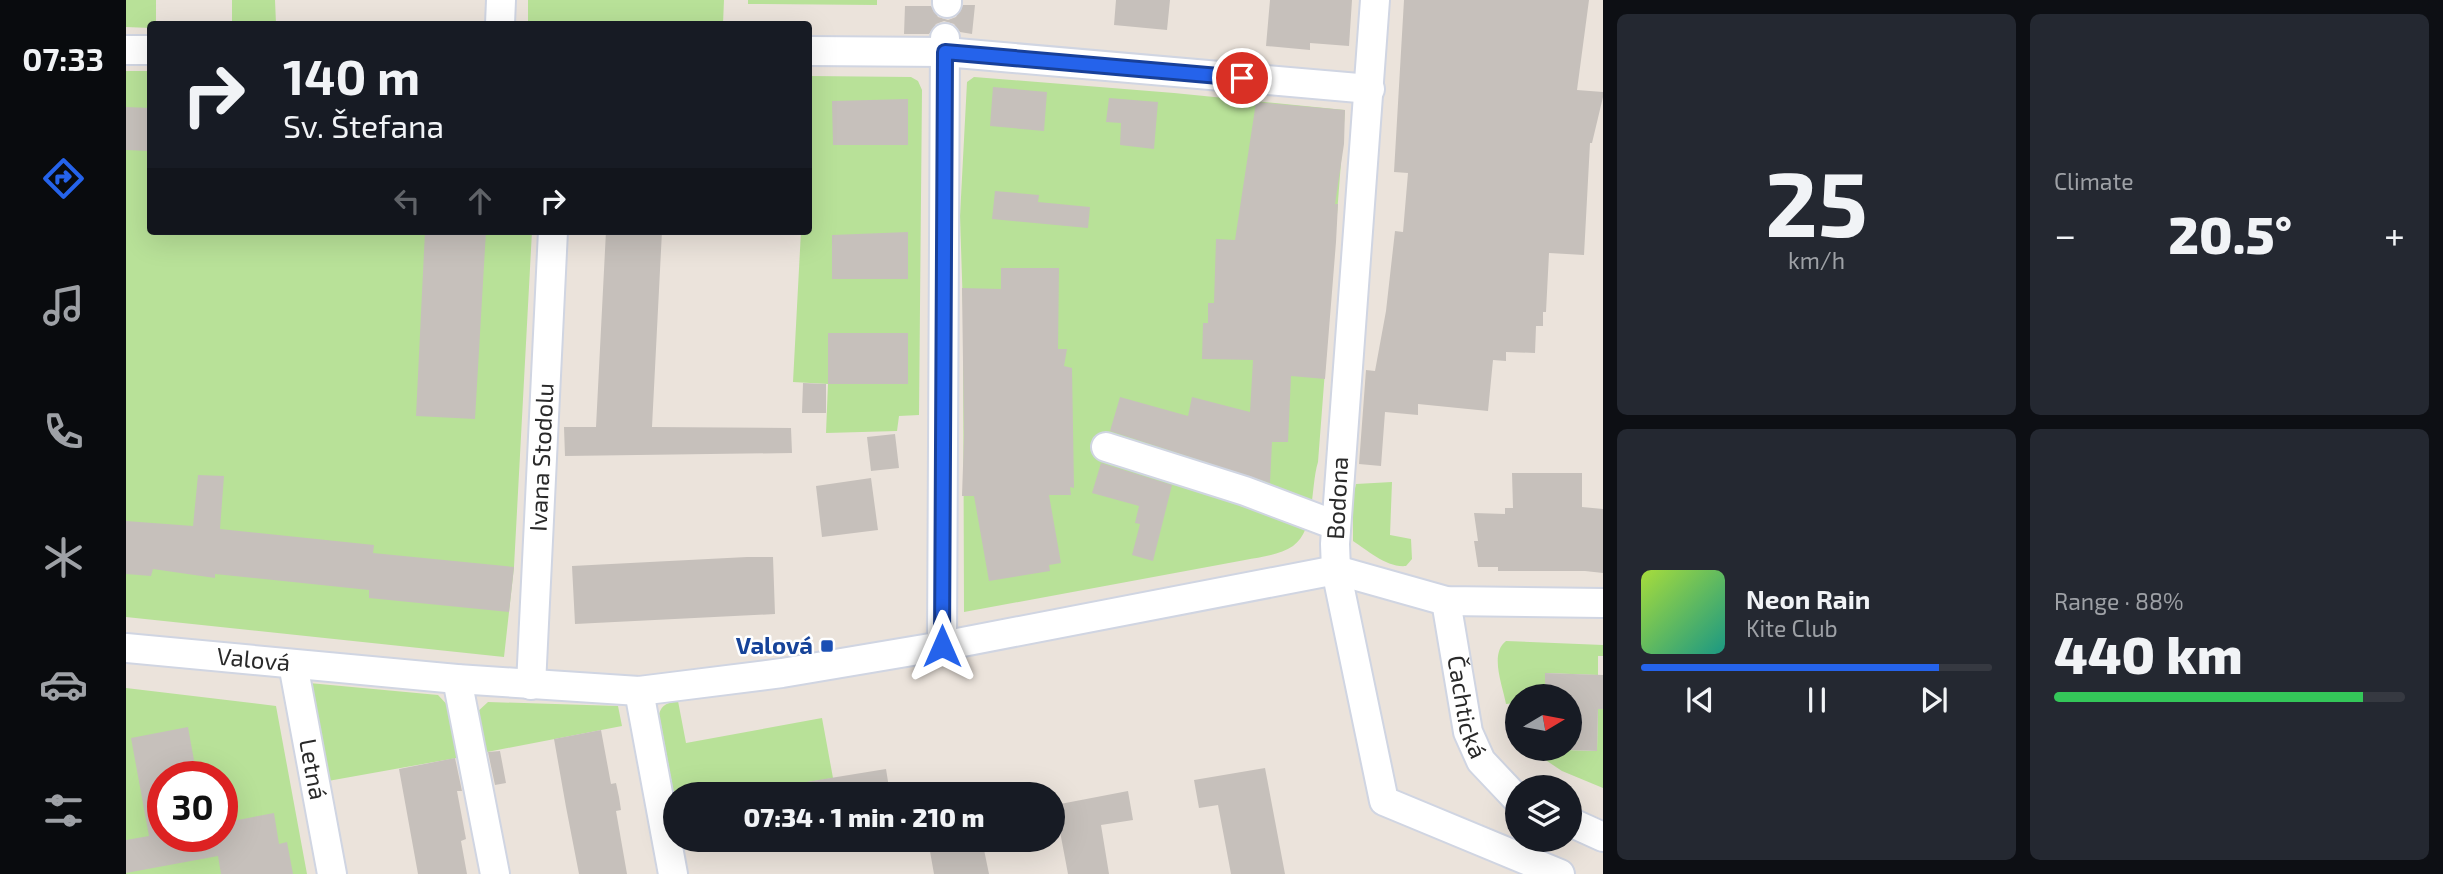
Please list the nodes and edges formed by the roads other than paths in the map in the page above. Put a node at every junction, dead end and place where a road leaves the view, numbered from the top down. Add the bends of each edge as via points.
1 (500, 0) edge
2 (1375, 0) edge
3 (500, 21) edge
4 (945, 45) junction
5 (126, 50) edge
6 (147, 50) edge
7 (812, 51) edge
8 (1370, 89) junction
9 (553, 235) edge
10 (1106, 447) dead end
11 (1335, 525) junction
12 (1336, 569) junction
13 (1446, 601) junction
14 (1603, 603) edge
15 (942, 646) junction
16 (126, 648) edge
17 (293, 664) junction
18 (457, 679) junction
19 (531, 685) junction
20 (639, 691) junction
21 (1505, 786) edge
22 (1582, 827) edge
23 (1603, 837) edge
24 (332, 874) edge
25 (495, 874) edge
26 (673, 874) edge
27 (1560, 874) edge

1 - 3 street
2 - 8 street, Bodona
4 - 7 street
4 - 8 street
4 - 15 street
5 - 6 street
8 - 11 street, Bodona
9 - 19 street, Ivana Stodolu
10 - 11 street
11 - 12 street, Bodona
12 - 13 street
12 - 15 street, Valová
12 - 27 street, Bodona via 1384,802
13 - 14 street
13 - 21 street, Čachtická via 1468,732 1481,761
15 - 20 street, Valová
16 - 17 street, Valová
17 - 18 street, Valová
17 - 24 street, Letná
18 - 19 street, Valová
18 - 25 street
19 - 20 street, Valová
20 - 26 street
22 - 23 street

